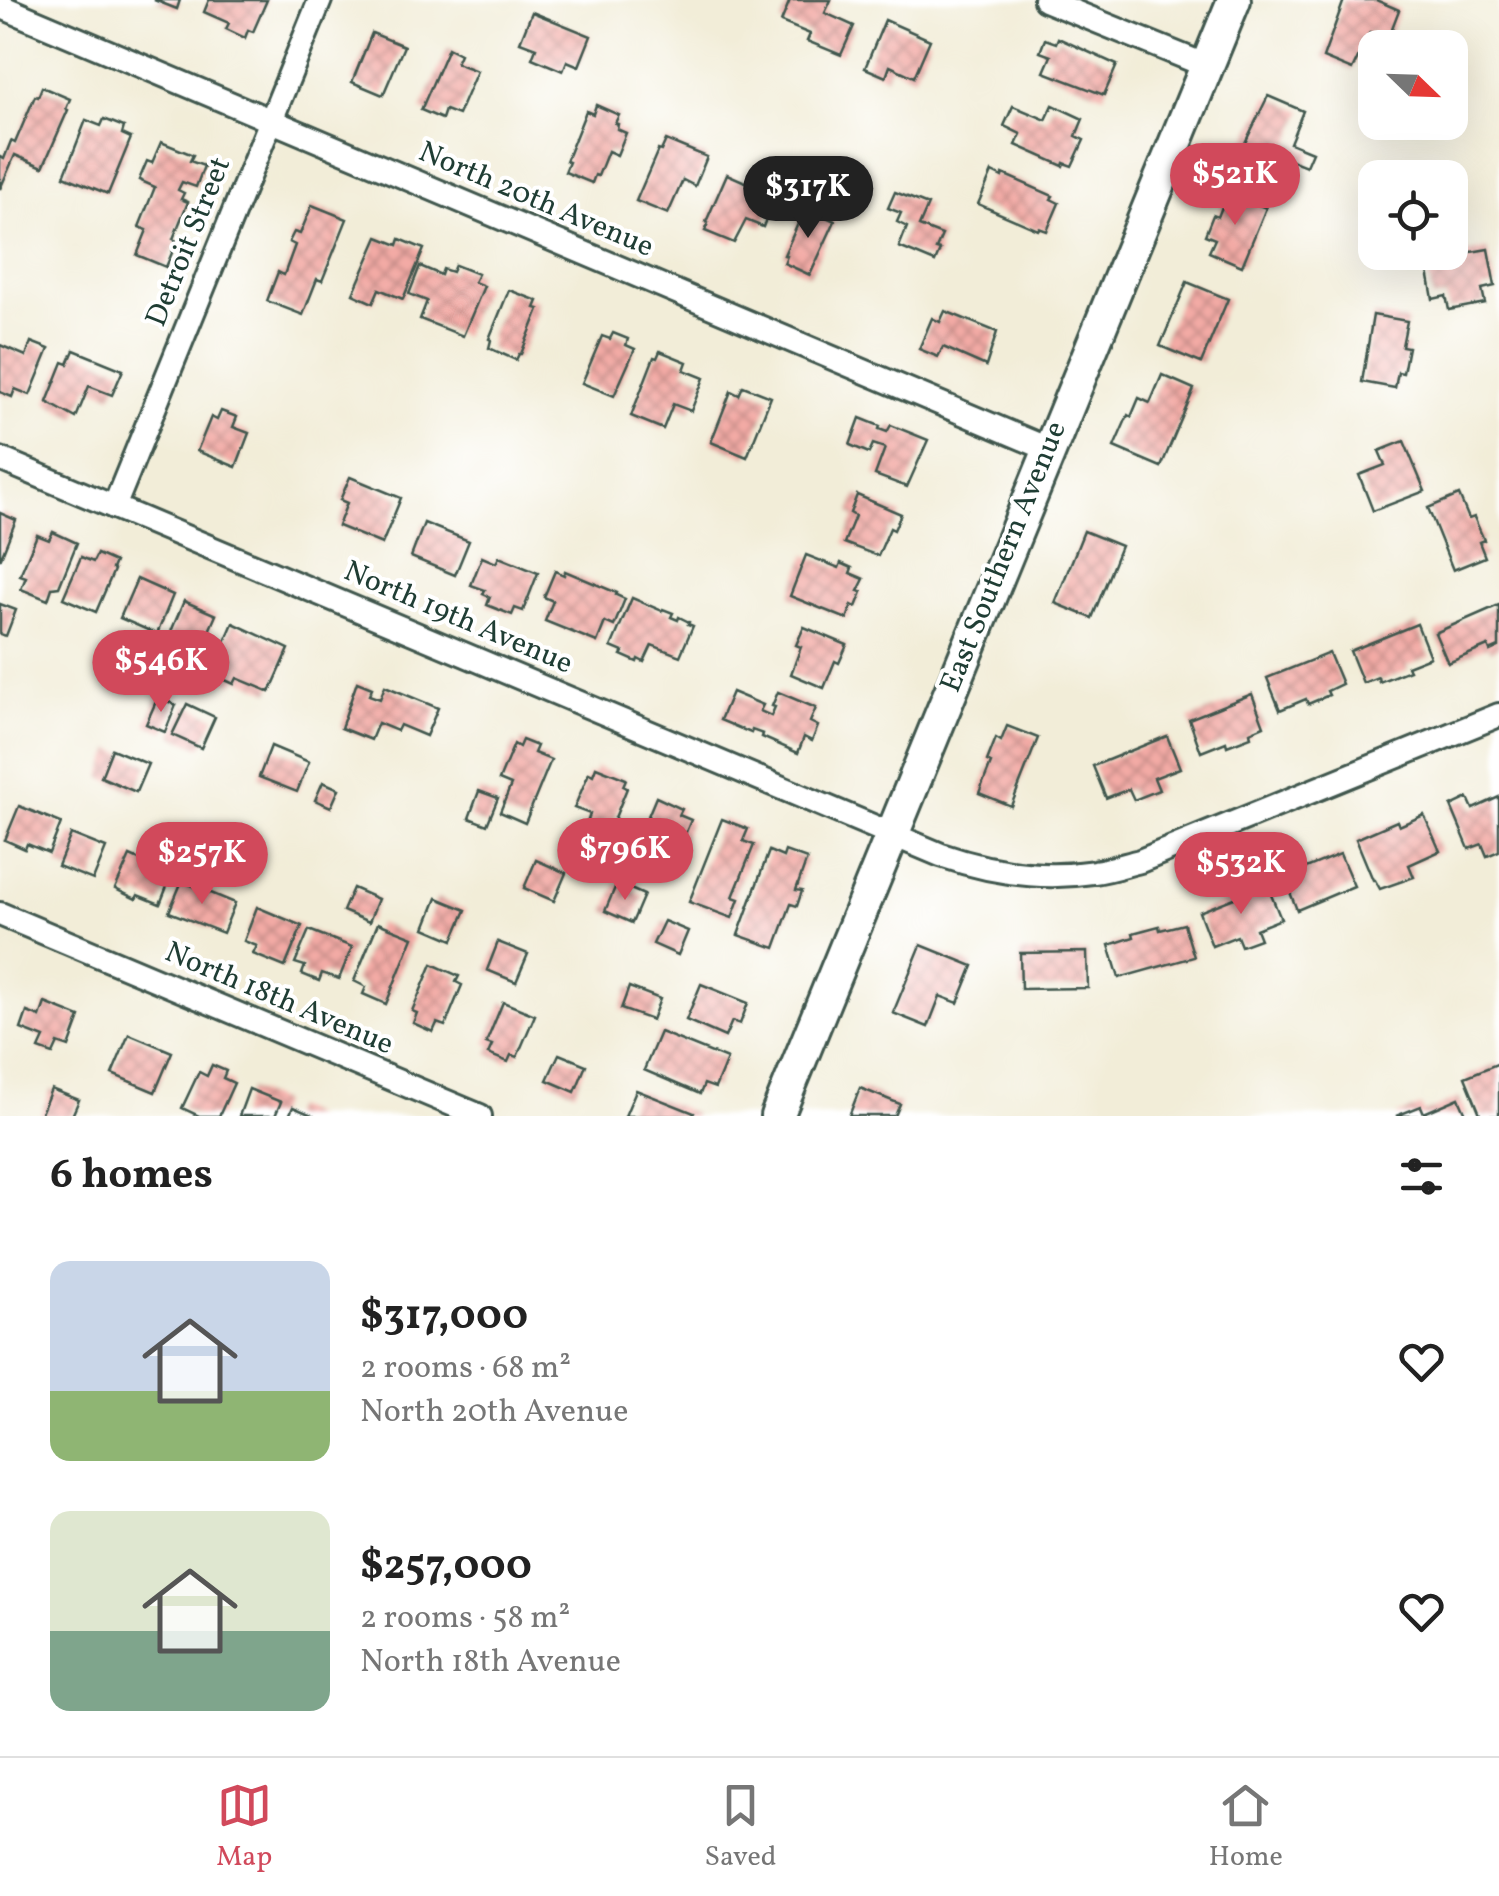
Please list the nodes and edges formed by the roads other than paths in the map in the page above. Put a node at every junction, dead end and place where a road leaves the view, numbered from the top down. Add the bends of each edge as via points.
1 (320, 0) edge
2 (1045, 0) edge
3 (1234, 0) edge
4 (0, 6) edge
5 (1207, 66) junction
6 (271, 121) junction
7 (1048, 449) junction
8 (0, 459) edge
9 (114, 506) junction
10 (1499, 715) edge
11 (892, 833) junction
12 (0, 914) edge
13 (480, 1116) edge
14 (776, 1116) edge

1 - 6 street, Detroit Street
2 - 5 street
3 - 5 street, East Southern Avenue
4 - 6 street, North 20th Avenue
5 - 7 street, East Southern Avenue
6 - 7 street, North 20th Avenue
6 - 9 street, Detroit Street
7 - 11 street, East Southern Avenue
8 - 9 street, North 19th Avenue
9 - 11 street, North 19th Avenue
10 - 11 street, North 19th Avenue via 1140,861 1092,872 990,869
11 - 14 street, East Southern Avenue
12 - 13 street, North 18th Avenue

